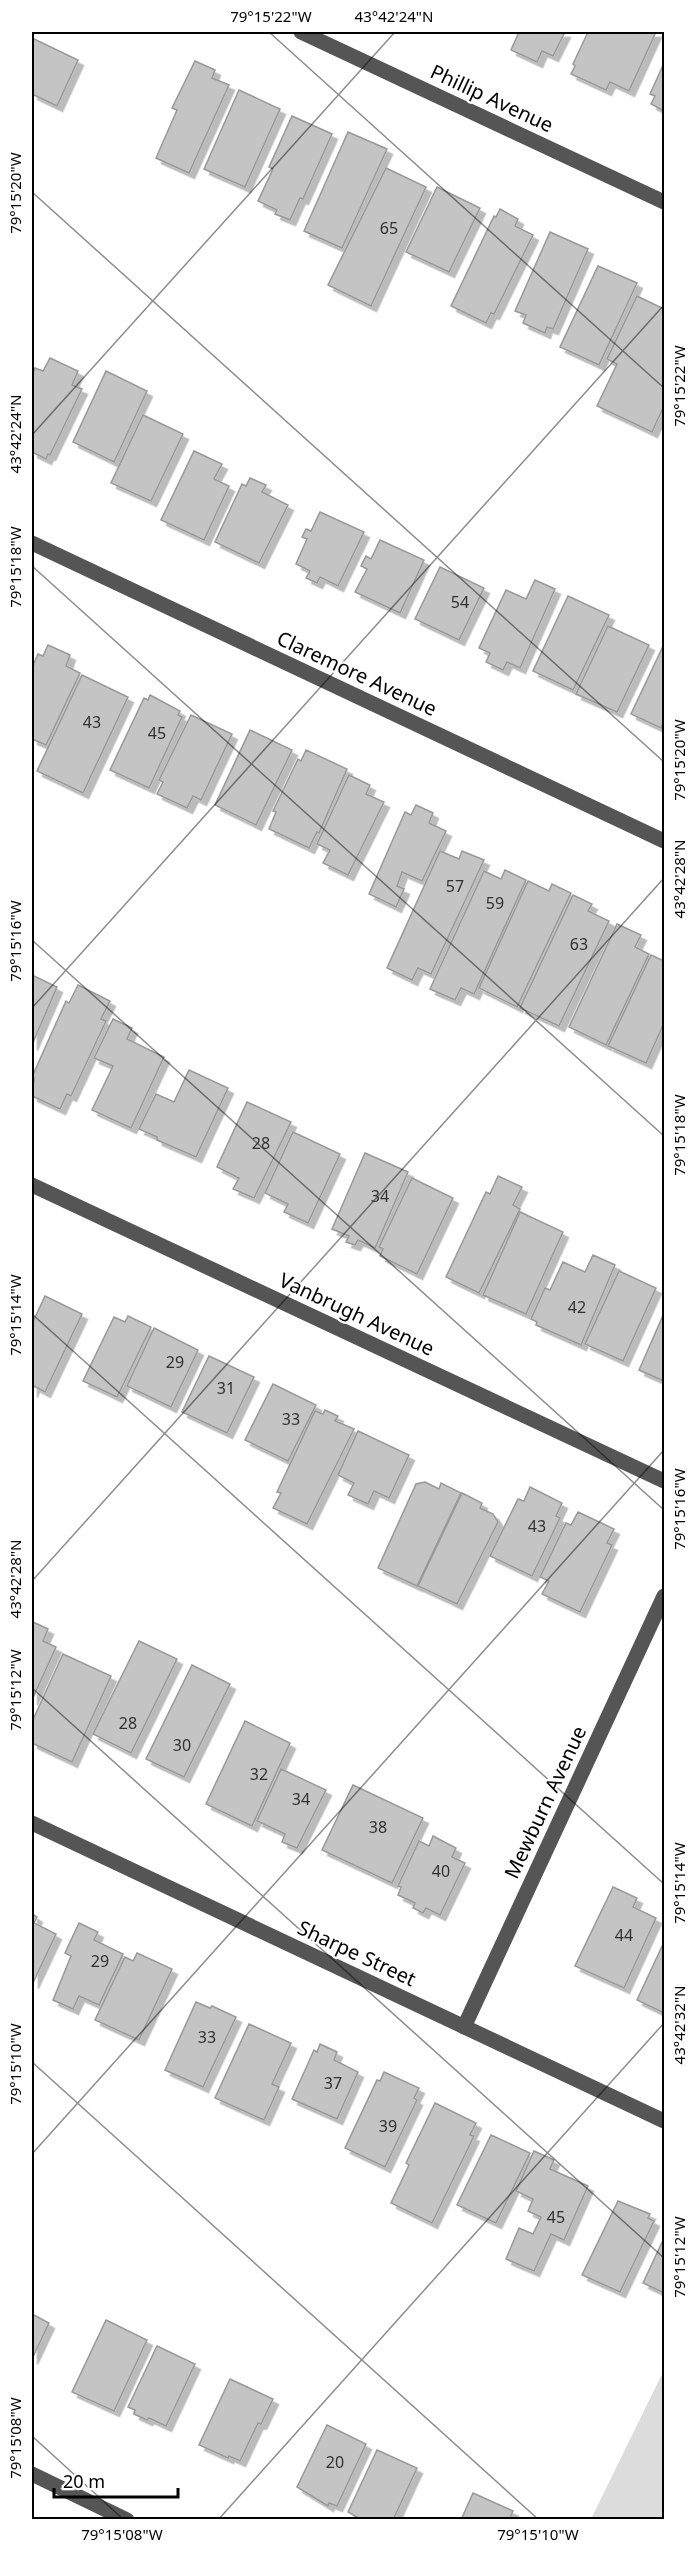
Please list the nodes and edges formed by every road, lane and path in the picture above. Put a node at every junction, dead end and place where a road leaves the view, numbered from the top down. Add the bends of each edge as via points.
1 (301, 32) edge
2 (664, 202) edge
3 (32, 543) edge
4 (664, 841) edge
5 (32, 1185) edge
6 (664, 1481) edge
7 (664, 1596) edge
8 (32, 1823) edge
9 (464, 2026) junction
10 (664, 2121) edge
11 (32, 2474) edge
12 (127, 2520) edge

1 - 2 street, Phillip Avenue
3 - 4 street, Claremore Avenue
5 - 6 street, Vanbrugh Avenue
7 - 9 street, Mewburn Avenue
8 - 9 street, Sharpe Street
9 - 10 street, Sharpe Street
11 - 12 street

